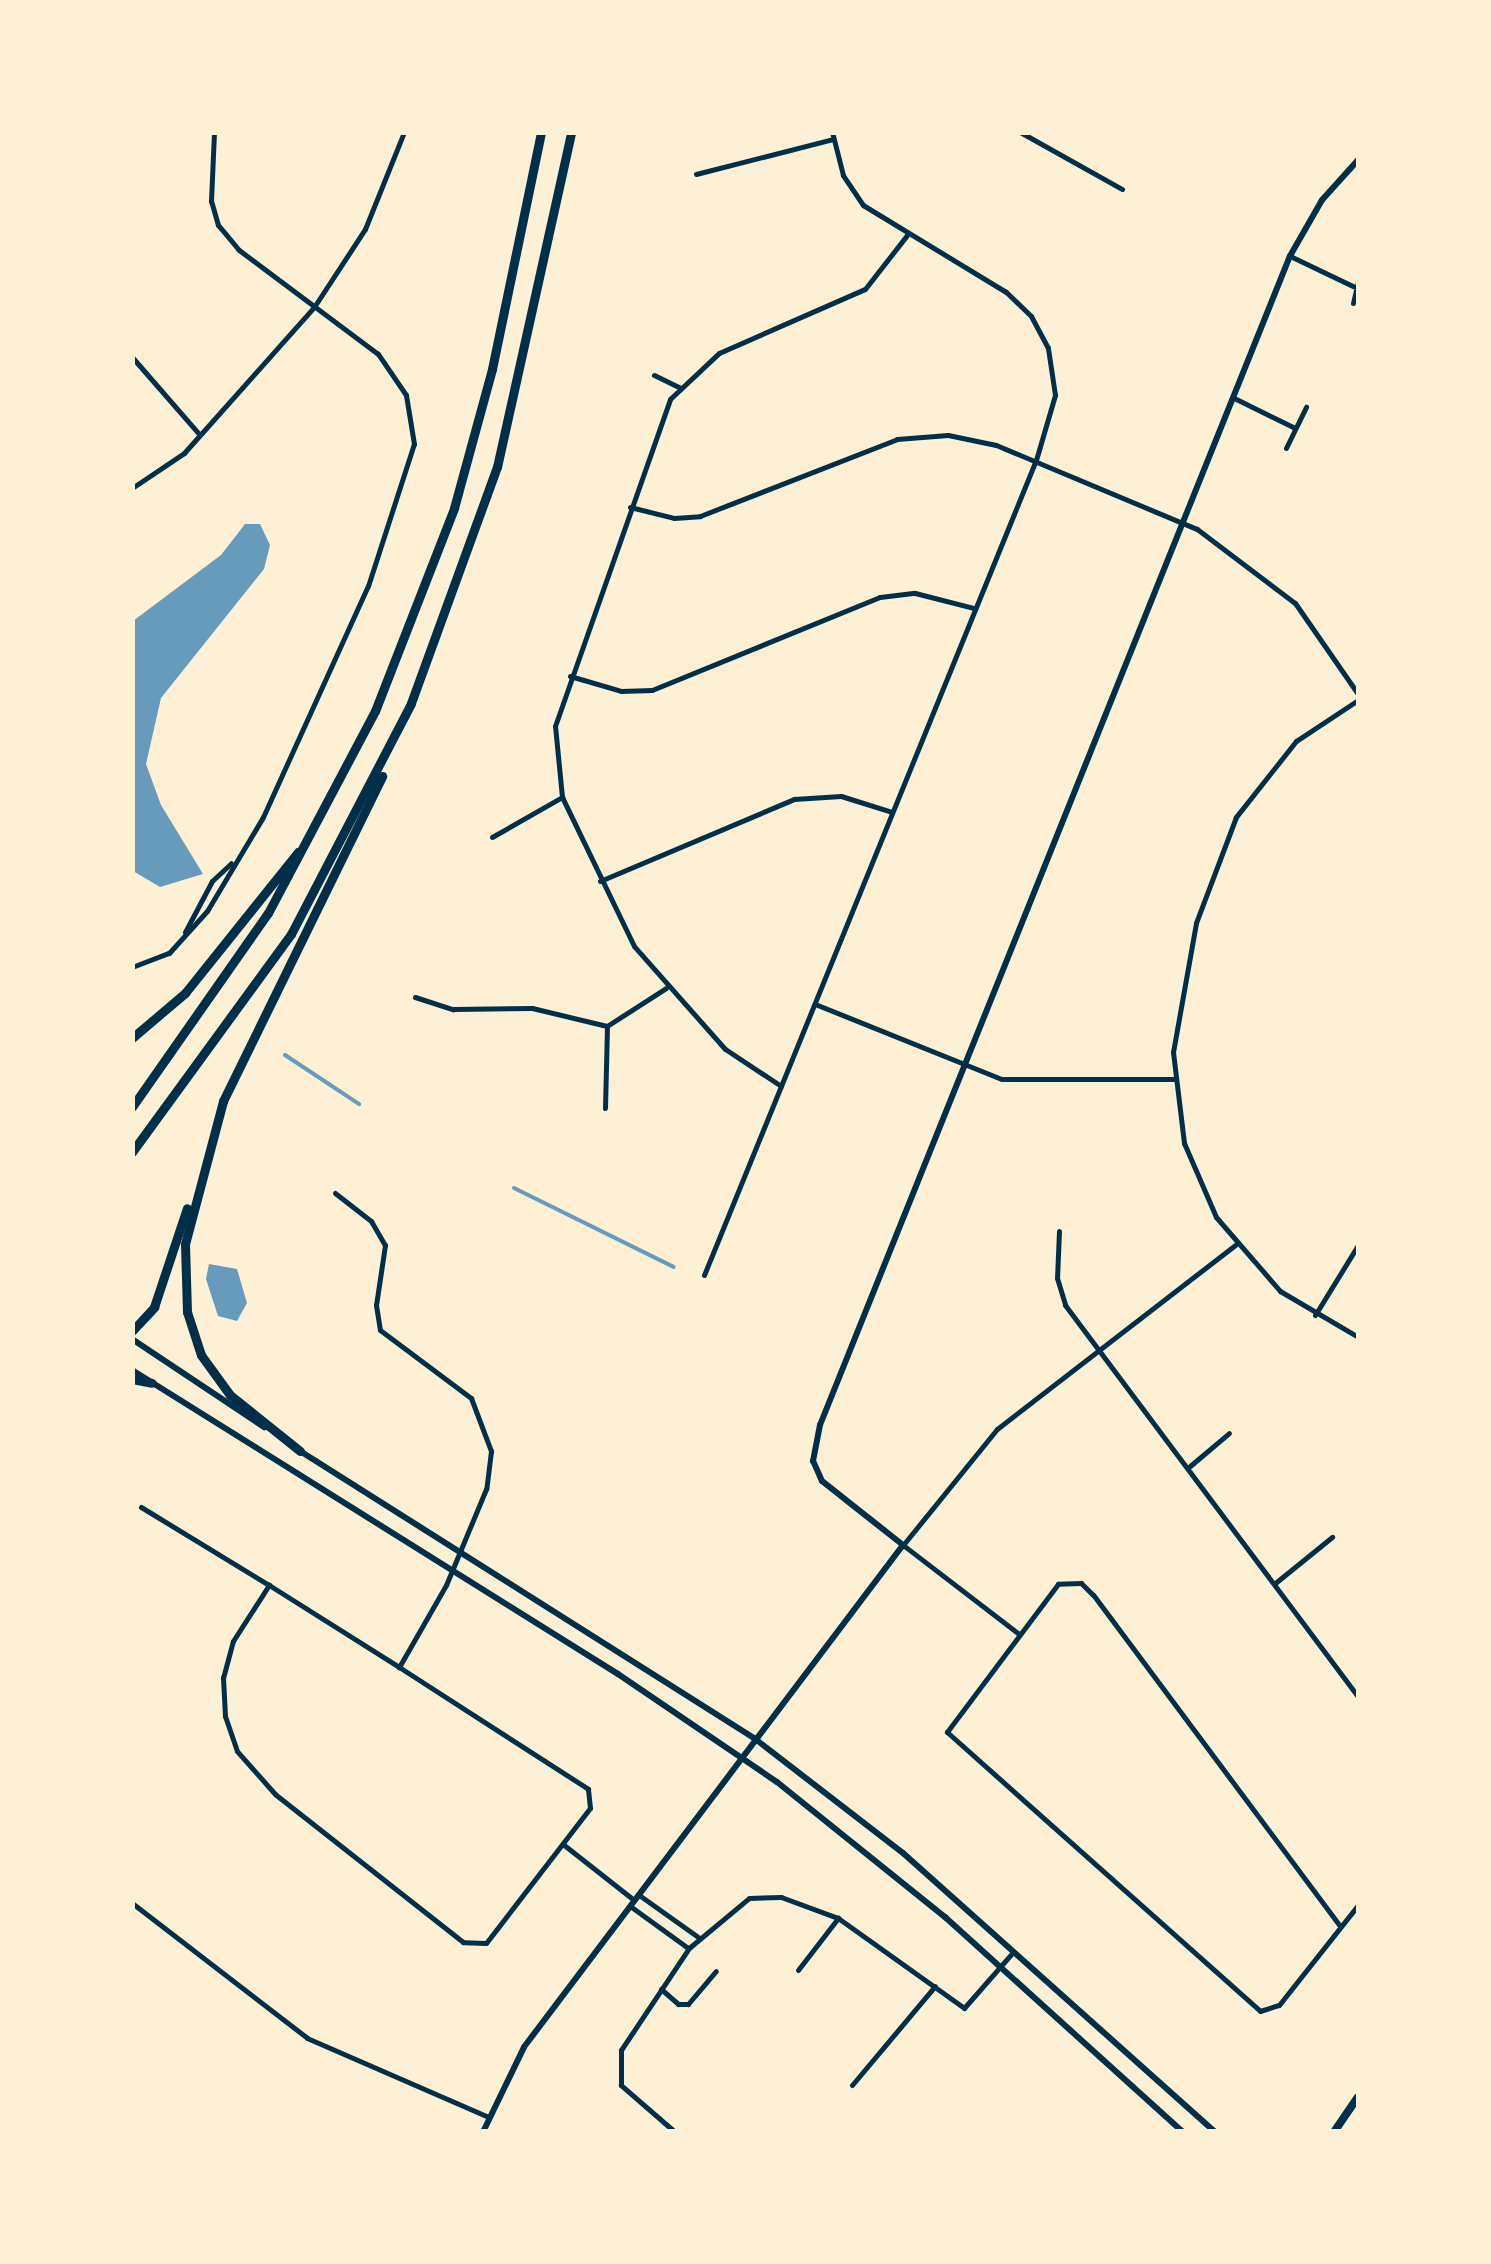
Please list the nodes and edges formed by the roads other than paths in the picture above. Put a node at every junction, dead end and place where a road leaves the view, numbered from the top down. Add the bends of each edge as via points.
1 (214, 132) edge
2 (404, 132) edge
3 (541, 132) edge
4 (571, 132) edge
5 (1020, 132) edge
6 (832, 136) edge
7 (1358, 160) edge
8 (696, 174) dead end
9 (1122, 189) dead end
10 (907, 235) junction
11 (1290, 256) junction
12 (1356, 284) edge
13 (1354, 303) dead end
14 (314, 307) junction
15 (132, 357) edge
16 (654, 375) dead end
17 (679, 387) junction
18 (1234, 398) junction
19 (1306, 407) dead end
20 (1296, 428) junction
21 (200, 435) junction
22 (1286, 448) dead end
23 (1036, 460) junction
24 (132, 488) edge
25 (630, 507) junction
26 (1186, 523) junction
27 (975, 608) junction
28 (570, 676) junction
29 (1358, 697) edge
30 (398, 731) junction
31 (562, 797) junction
32 (332, 800) junction
33 (892, 812) junction
34 (492, 837) dead end
35 (235, 858) junction
36 (600, 881) junction
37 (182, 939) junction
38 (132, 967) edge
39 (667, 988) junction
40 (415, 997) dead end
41 (814, 1004) junction
42 (607, 1026) junction
43 (132, 1038) edge
44 (965, 1064) junction
45 (1173, 1079) junction
46 (781, 1086) junction
47 (132, 1107) edge
48 (605, 1108) dead end
49 (132, 1152) edge
50 (205, 1158) junction
51 (335, 1193) dead end
52 (1060, 1231) dead end
53 (1235, 1245) junction
54 (1358, 1245) edge
55 (704, 1275) dead end
56 (1315, 1315) junction
57 (132, 1331) edge
58 (1358, 1337) edge
59 (132, 1339) edge
60 (1100, 1349) junction
61 (132, 1370) edge
62 (132, 1379) edge
63 (152, 1383) junction
64 (1229, 1433) dead end
65 (300, 1451) junction
66 (1190, 1466) junction
67 (141, 1506) dead end
68 (1332, 1536) dead end
69 (904, 1545) junction
70 (459, 1553) junction
71 (452, 1572) junction
72 (1274, 1584) junction
73 (269, 1585) junction
74 (1019, 1634) junction
75 (399, 1667) junction
76 (1358, 1697) edge
77 (754, 1738) junction
78 (741, 1756) junction
79 (564, 1845) junction
80 (634, 1900) junction
81 (132, 1903) edge
82 (1358, 1905) edge
83 (838, 1918) junction
84 (1340, 1926) junction
85 (698, 1937) junction
86 (689, 1948) junction
87 (1014, 1951) junction
88 (1001, 1967) junction
89 (716, 1970) dead end
90 (798, 1970) dead end
91 (935, 1986) junction
92 (661, 1989) junction
93 (852, 2085) dead end
94 (1358, 2097) edge
95 (489, 2117) junction
96 (484, 2132) edge
97 (675, 2132) edge
98 (1184, 2132) edge
99 (1215, 2132) edge
100 (1334, 2132) edge

1 - 14 street via 211,201 218,225 239,250
2 - 14 street via 365,229
3 - 32 highway via 492,369 454,508 375,711
4 - 30 highway via 497,467
5 - 9 street
6 - 8 street
6 - 10 street via 854,195
7 - 11 main road via 1322,200
10 - 17 street via 864,289 719,354
10 - 23 street via 1006,292 1042,332 1055,395
11 - 12 street
11 - 18 main road
12 - 13 street
14 - 21 street
14 - 35 street via 394,373 410,406 413,454 334,670 263,817
15 - 21 street
16 - 17 street
17 - 25 street via 658,422
18 - 20 street
18 - 26 main road
19 - 20 street
20 - 22 street
21 - 24 street via 163,472
23 - 25 street via 965,437 914,436 859,450 700,516 674,518
23 - 26 street
23 - 27 street
25 - 28 street
26 - 29 street via 1295,603
26 - 44 main road
27 - 28 street via 915,593 880,598 652,690 621,691
27 - 33 street
28 - 31 street via 556,726
29 - 45 street via 1280,757 1224,842 1183,976
30 - 49 highway via 291,934
30 - 50 highway via 344,860 236,1071
31 - 34 street
31 - 36 street
32 - 43 highway via 202,974
32 - 47 highway via 228,976
33 - 36 street via 841,796 794,799
33 - 41 street
35 - 37 street via 222,889
35 - 37 street via 212,881
36 - 39 street via 634,946
37 - 38 street via 157,960
39 - 42 street
39 - 46 street via 738,1062
40 - 42 street via 453,1008 542,1010
41 - 44 street
41 - 46 street
42 - 48 street
44 - 45 street via 1021,1083
44 - 69 main road via 813,1450 816,1471 830,1490
45 - 53 street via 1190,1160
46 - 55 street
50 - 57 highway via 154,1307
50 - 65 highway via 184,1265 193,1335 230,1395
51 - 70 street via 386,1245 376,1305 380,1330 458,1384 484,1420 491,1469
52 - 60 street via 1059,1291
53 - 56 street
53 - 60 street
54 - 56 street
56 - 58 street
59 - 65 main road
60 - 66 street
60 - 69 street via 985,1441
61 - 63 main road
62 - 63 highway
63 - 71 main road
64 - 66 street
65 - 70 main road
66 - 72 street
67 - 73 street
68 - 72 street
69 - 74 street
69 - 77 main road
70 - 71 street
70 - 77 main road
71 - 75 street
71 - 78 main road
72 - 76 street
73 - 75 street
73 - 79 street via 234,1641 223,1678 230,1737 260,1782 471,1945 491,1939
74 - 84 street via 1058,1584 1087,1587
74 - 84 street via 948,1732 1241,1999 1274,2010
75 - 79 street via 585,1786 590,1808
77 - 78 main road
77 - 87 main road via 903,1853
78 - 80 main road
78 - 88 main road
79 - 80 street
80 - 85 street
80 - 86 street
80 - 95 main road via 524,2048
81 - 95 street via 307,2038
82 - 84 street
83 - 85 street via 781,1897 749,1898
83 - 90 street
83 - 91 street
85 - 86 street
86 - 92 street
87 - 88 street
87 - 99 main road
88 - 91 street via 964,2008
88 - 98 main road
89 - 92 street via 688,2004
91 - 93 street
92 - 97 street via 618,2065 621,2084
94 - 100 main road
95 - 96 main road

